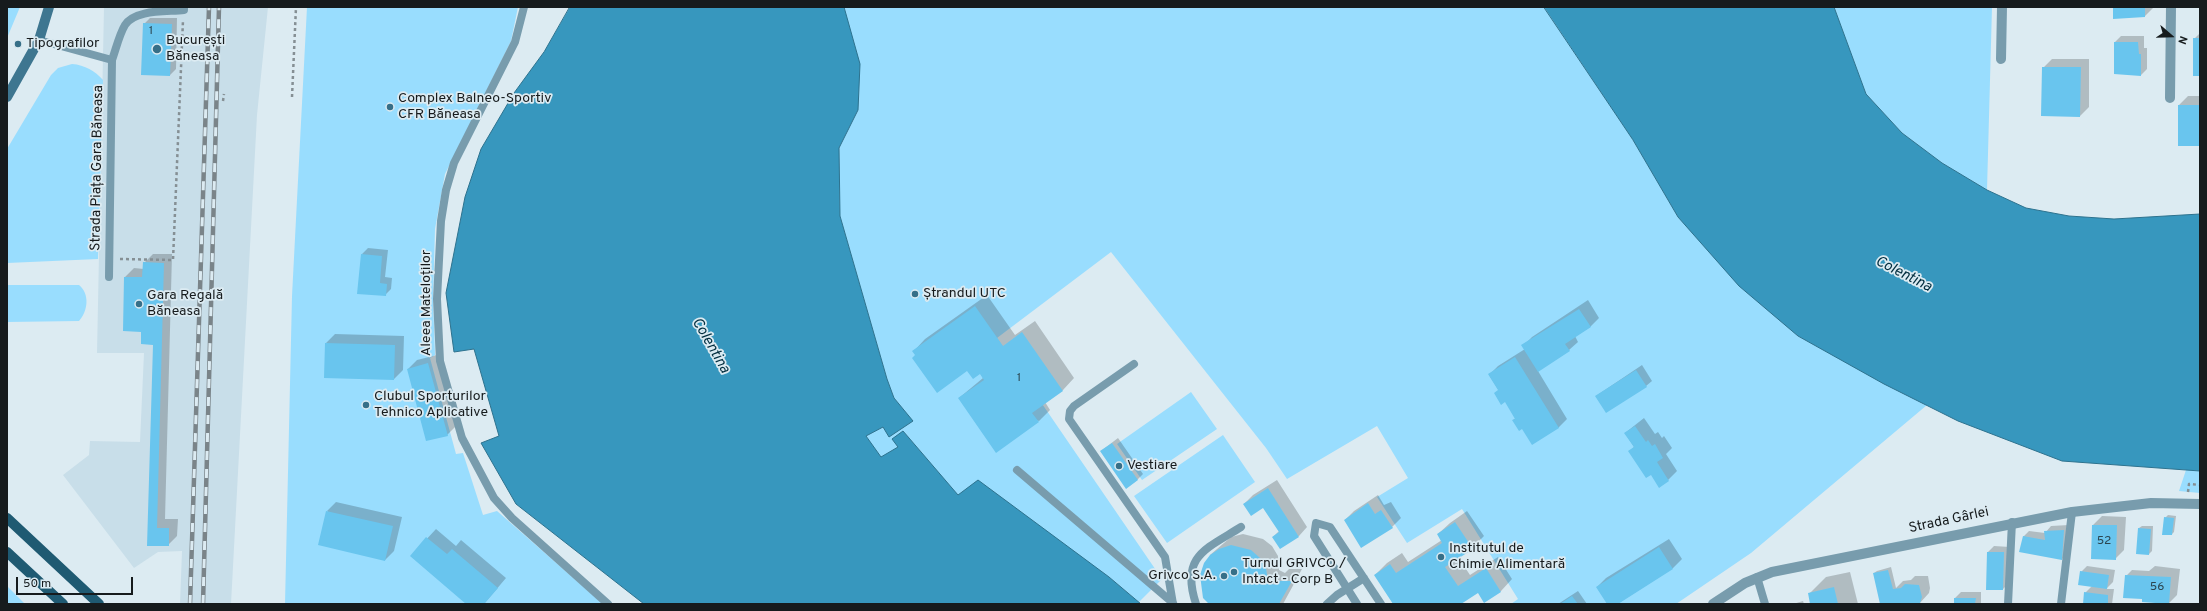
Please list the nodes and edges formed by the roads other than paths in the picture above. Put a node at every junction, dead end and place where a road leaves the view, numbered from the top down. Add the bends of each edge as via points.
1 (49, 7) edge
2 (524, 7) edge
3 (2002, 7) edge
4 (2170, 7) edge
5 (184, 8) edge
6 (38, 40) junction
7 (2001, 59) dead end
8 (112, 60) junction
9 (7, 97) edge
10 (2170, 98) dead end
11 (110, 277) dead end
12 (1134, 364) dead end
13 (1017, 470) dead end
14 (2200, 504) edge
15 (2072, 512) junction
16 (7, 518) edge
17 (2012, 522) junction
18 (1241, 527) dead end
19 (7, 552) edge
20 (1757, 577) junction
21 (1364, 578) junction
22 (1347, 588) junction
23 (63, 604) edge
24 (99, 604) edge
25 (608, 604) edge
26 (1173, 604) edge
27 (1196, 604) edge
28 (1327, 604) edge
29 (1357, 604) edge
30 (1381, 604) edge
31 (1713, 604) edge
32 (1765, 604) edge
33 (2008, 604) edge
34 (2061, 604) edge

1 - 6 street
2 - 25 lane, Aleea Mateloților via 514,42 454,163 446,190 441,222 437,298 440,362 462,438 494,498 512,518
3 - 7 street
4 - 10 street
5 - 8 lane, Strada Piața Gara Băneasa via 134,17 125,25
6 - 8 lane
6 - 9 street
8 - 11 lane, Strada Piața Gara Băneasa
12 - 26 lane via 1074,406 1069,419 1165,557
13 - 26 lane
14 - 15 street, Strada Gârlei via 2151,503
15 - 17 street, Strada Gârlei
15 - 34 lane
16 - 24 main road
17 - 20 street, Strada Gârlei
17 - 33 lane
18 - 27 lane via 1200,553 1191,578
19 - 23 main road
20 - 31 street, Strada Gârlei
20 - 32 lane
21 - 22 lane
21 - 22 lane via 1330,527 1316,522 1314,536
21 - 30 lane
22 - 28 lane
22 - 29 lane

